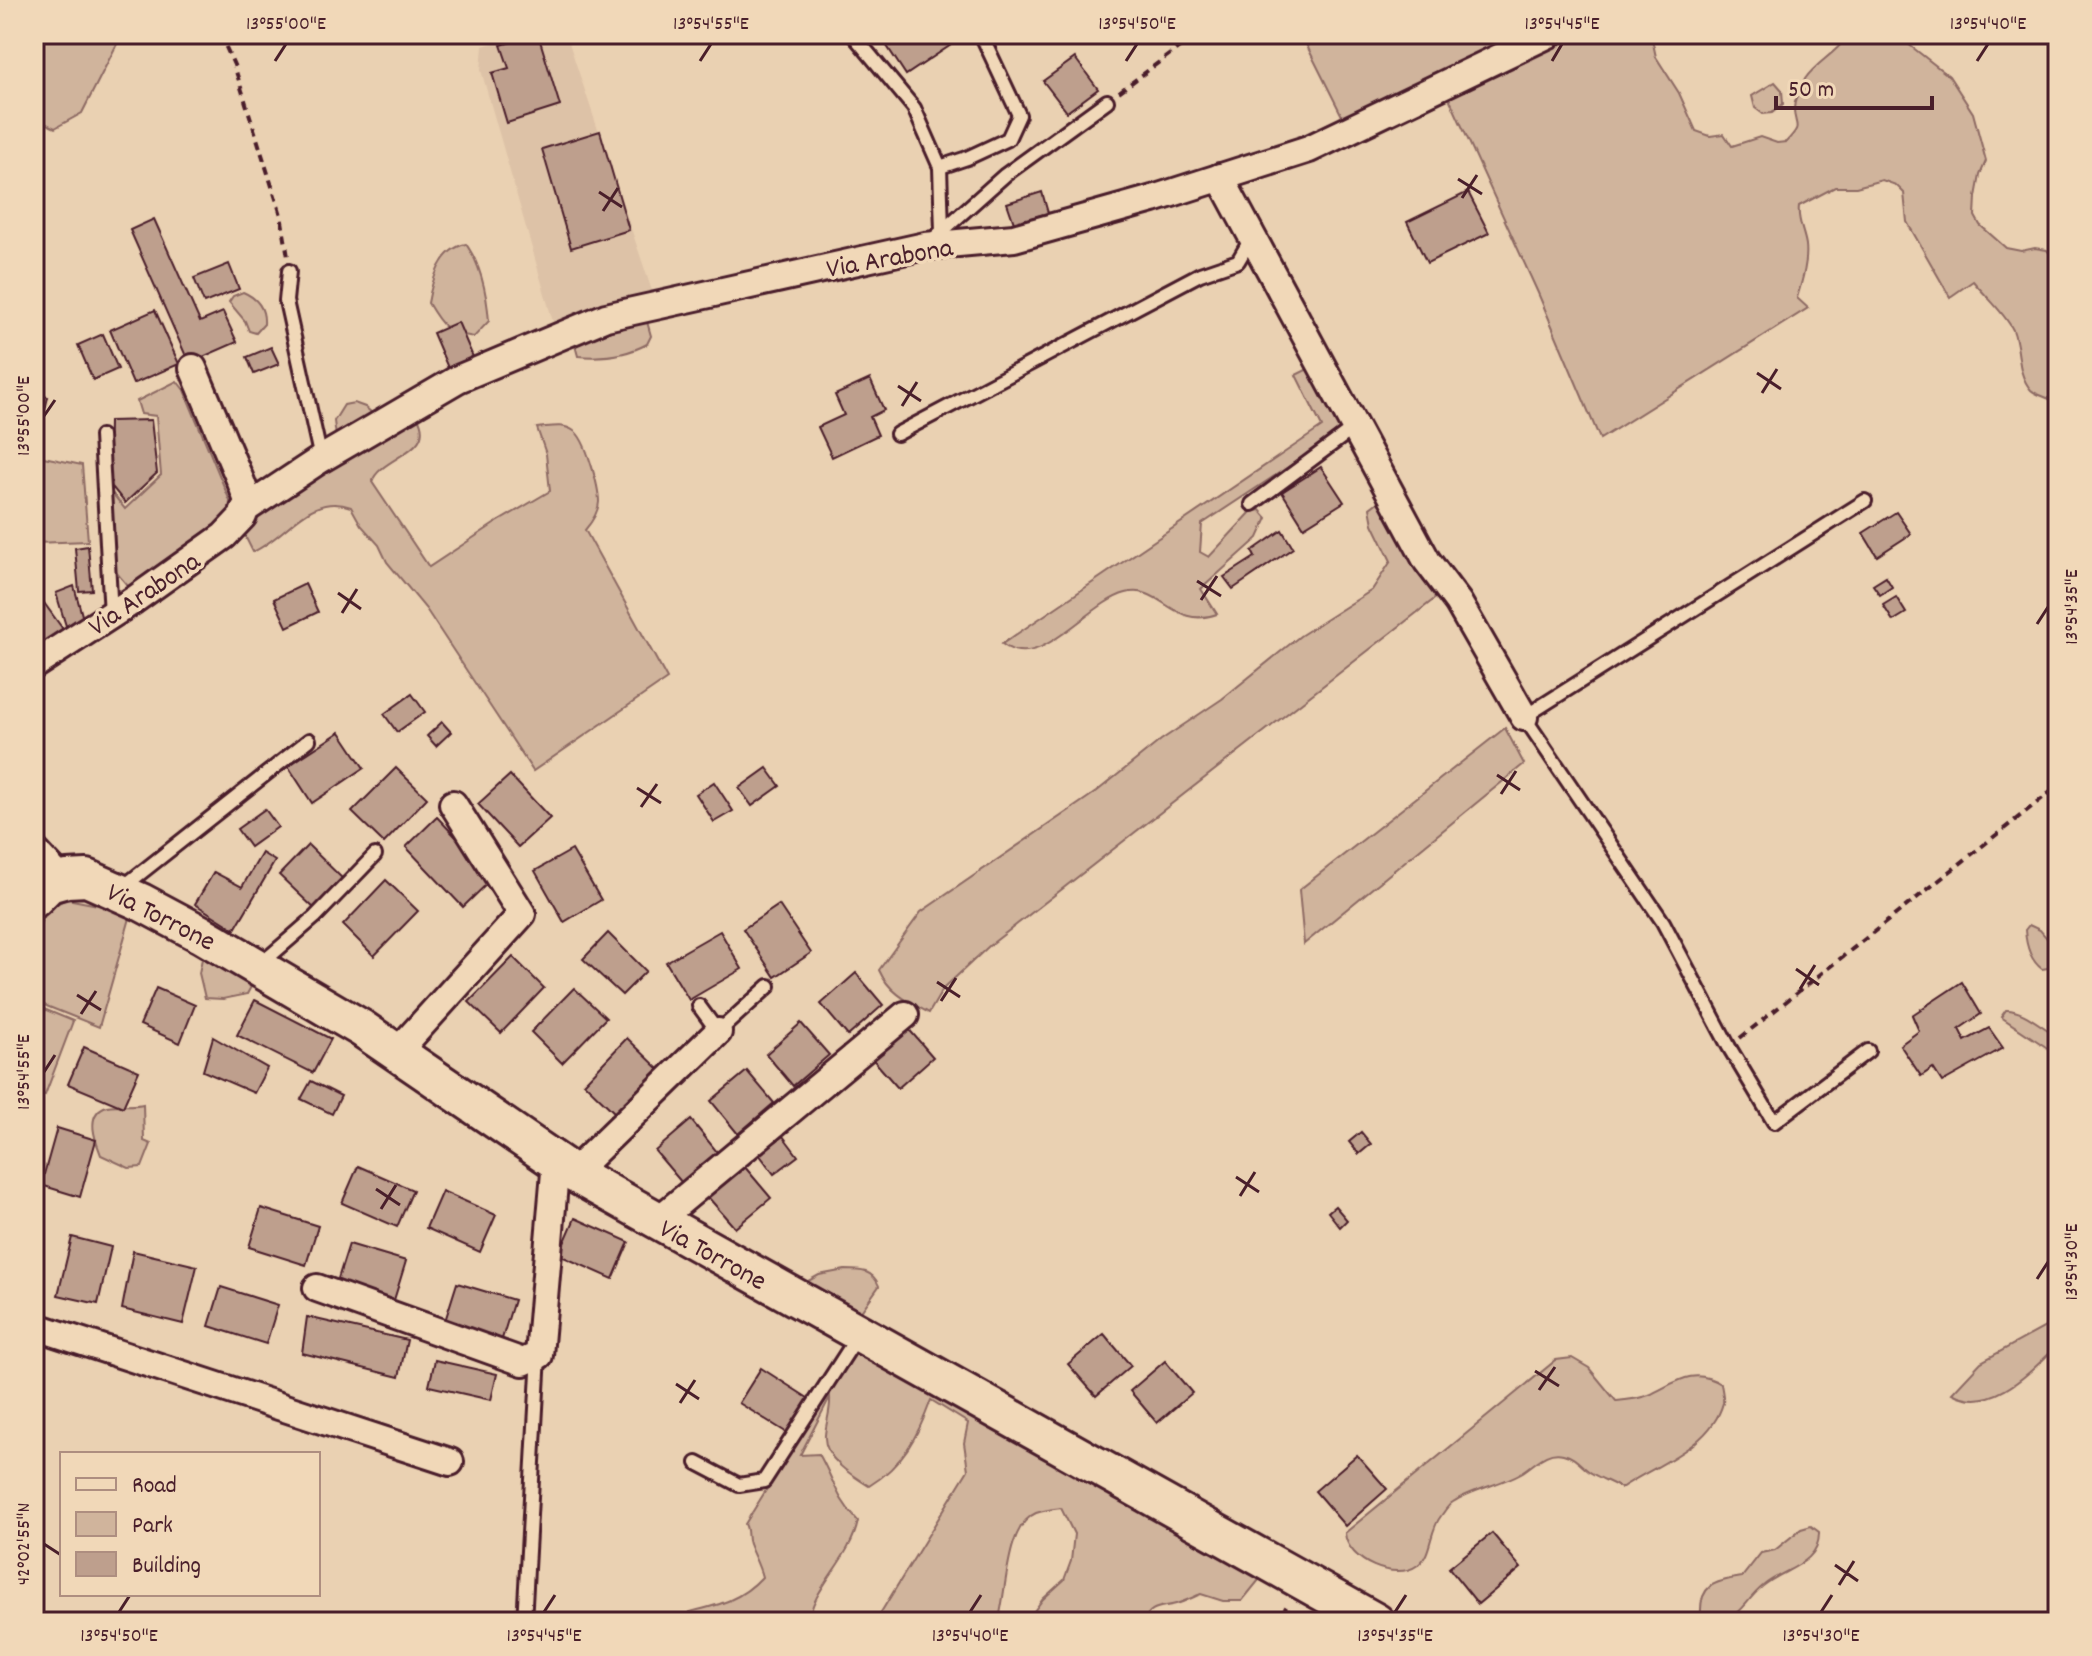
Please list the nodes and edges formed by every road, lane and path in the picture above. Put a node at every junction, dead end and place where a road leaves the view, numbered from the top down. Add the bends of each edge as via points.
1 (220, 34) edge
2 (855, 34) edge
3 (981, 34) edge
4 (1197, 34) edge
5 (1549, 34) edge
6 (1107, 101) joint
7 (940, 167) junction
8 (1220, 177) junction
9 (1252, 237) junction
10 (934, 238) junction
11 (289, 271) joint
12 (193, 368) dead end
13 (1354, 428) junction
14 (897, 434) dead end
15 (101, 436) dead end
16 (321, 459) junction
17 (1865, 501) dead end
18 (1252, 504) dead end
19 (244, 510) junction
20 (111, 615) junction
21 (34, 665) edge
22 (1524, 717) junction
23 (309, 740) dead end
24 (2058, 786) edge
25 (453, 804) dead end
26 (34, 850) edge
27 (375, 855) dead end
28 (48, 890) edge
29 (117, 892) junction
30 (258, 967) junction
31 (769, 986) dead end
32 (699, 1006) dead end
33 (905, 1015) dead end
34 (718, 1032) junction
35 (1729, 1047) junction
36 (1868, 1051) dead end
37 (397, 1052) junction
38 (564, 1167) junction
39 (657, 1221) junction
40 (317, 1288) dead end
41 (34, 1326) edge
42 (859, 1334) junction
43 (539, 1355) junction
44 (450, 1462) dead end
45 (697, 1463) dead end
46 (524, 1622) edge
47 (1376, 1622) edge

1 - 11 path via 281,215
2 - 7 lane via 914,108
3 - 7 lane via 1019,115 1008,139
4 - 6 path
5 - 8 street, Via Arabona via 1309,149
6 - 10 lane via 1005,175
7 - 10 lane
8 - 9 street
8 - 10 street, Via Arabona via 1014,238
9 - 13 street
9 - 14 lane via 1238,261 1200,274
10 - 16 street, Via Arabona via 606,317 458,379
11 - 16 lane via 286,301
12 - 19 street via 248,501
13 - 18 lane
13 - 22 street via 1427,561 1458,602
15 - 20 lane
16 - 19 street, Via Arabona
17 - 22 lane
19 - 20 street, Via Arabona via 224,536
20 - 21 street, Via Arabona
22 - 35 lane via 1663,922
23 - 29 lane
24 - 35 path
25 - 37 street via 522,914
26 - 28 street
27 - 30 lane
28 - 29 main road, Via Torrone via 87,878
29 - 30 main road, Via Torrone
30 - 37 main road, Via Torrone
31 - 34 lane
32 - 34 lane
33 - 39 street
34 - 38 street
35 - 36 lane via 1774,1122
37 - 38 main road, Via Torrone
38 - 39 main road, Via Torrone
38 - 43 street
39 - 42 main road, Via Torrone
40 - 43 street via 523,1362
41 - 44 street
42 - 45 lane via 764,1481 739,1485
42 - 47 main road, Via Torrone
43 - 46 lane

